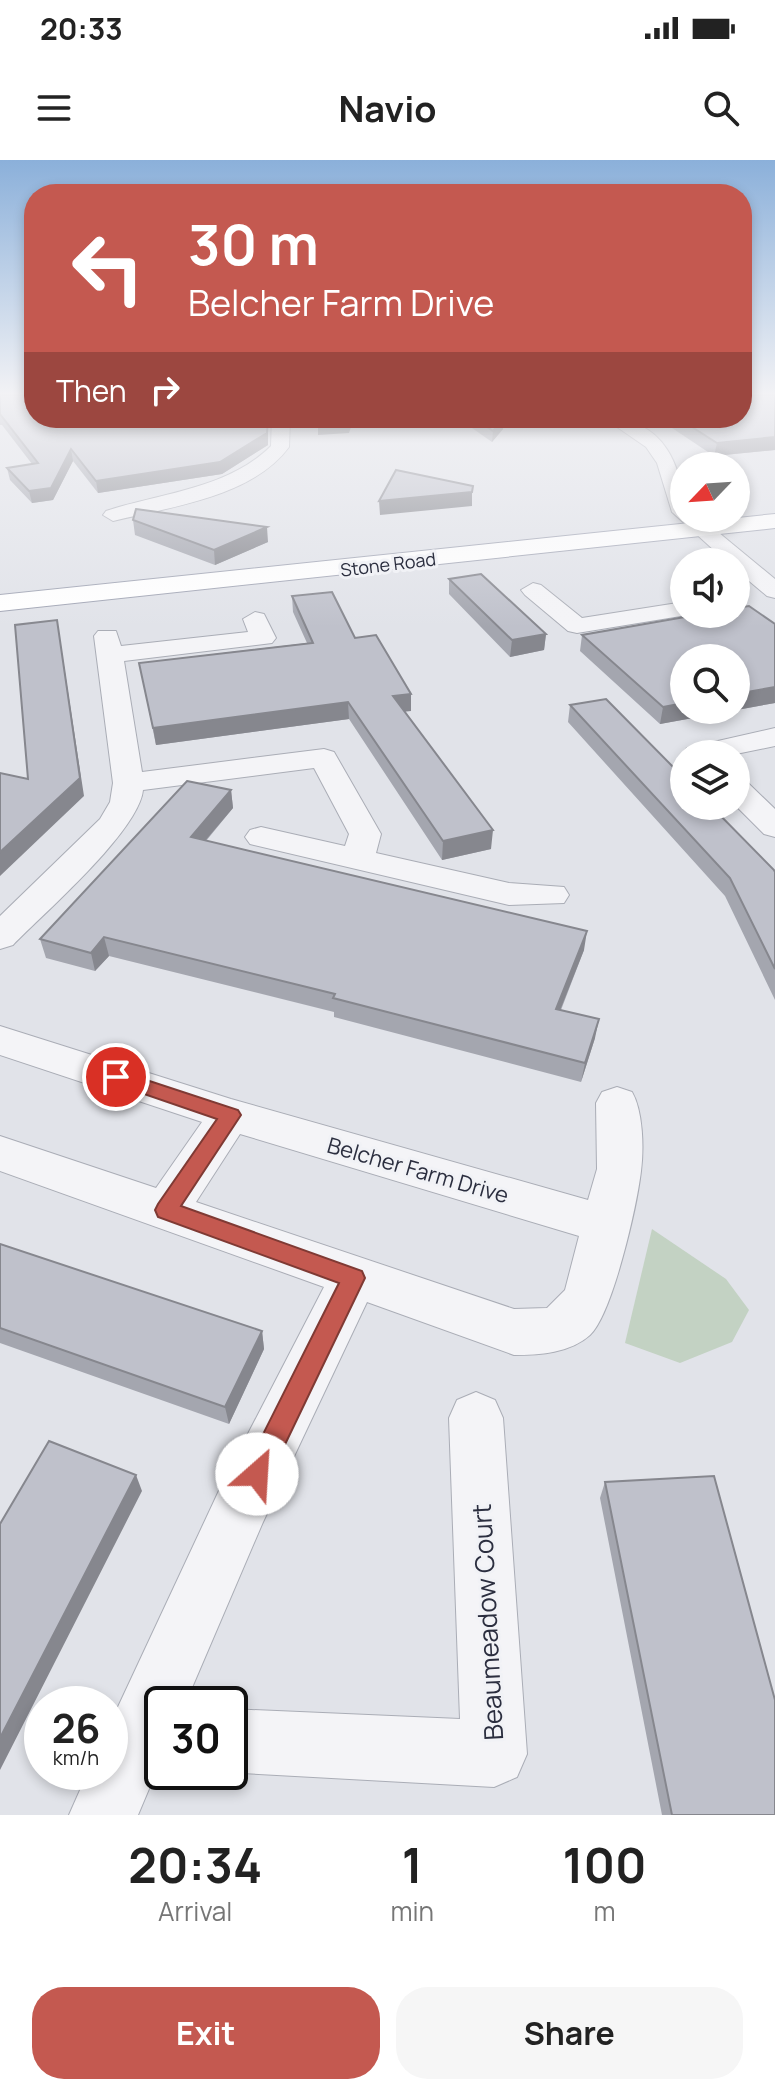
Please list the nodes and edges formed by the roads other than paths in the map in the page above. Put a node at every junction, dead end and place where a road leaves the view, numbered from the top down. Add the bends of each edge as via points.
1 (247, 472) edge
2 (113, 515) dead end
3 (775, 521) edge
4 (750, 522) edge
5 (670, 528) edge
6 (670, 529) edge
7 (704, 532) edge
8 (750, 532) edge
9 (775, 535) edge
10 (533, 590) dead end
11 (775, 593) edge
12 (750, 599) edge
13 (0, 603) edge
14 (670, 611) edge
15 (0, 616) edge
16 (255, 619) dead end
17 (775, 737) edge
18 (750, 742) edge
19 (128, 783) junction
20 (750, 803) edge
21 (775, 827) edge
22 (261, 837) dead end
23 (358, 858) junction
24 (552, 895) dead end
25 (0, 937) edge
26 (0, 1040) edge
27 (617, 1103) dead end
28 (230, 1115) junction
29 (0, 1153) edge
30 (166, 1210) junction
31 (605, 1224) junction
32 (354, 1278) junction
33 (476, 1418) dead end
34 (170, 1686) edge
35 (248, 1743) edge
36 (144, 1746) edge
37 (103, 1815) edge

1 - 2 street
3 - 4 main road, Stone Road
5 - 13 main road, Stone Road via 347,569
6 - 15 main road, Stone Road via 351,582
7 - 11 street
8 - 9 main road, Stone Road
10 - 14 street via 577,626
11 - 12 street
16 - 19 street via 263,638 109,646
17 - 18 street
19 - 23 street via 324,758 365,834
19 - 25 street via 126,802 113,824
20 - 21 street
22 - 23 street
23 - 24 street via 509,894
26 - 28 street, Belcher Farm Drive
27 - 31 street via 619,1169
28 - 30 street
28 - 31 street, Belcher Farm Drive
29 - 30 street
30 - 32 street
31 - 32 street via 586,1302 569,1325 542,1336 514,1332
32 - 34 street via 243,1502
33 - 35 street, Beaumeadow Court via 494,1754
36 - 37 street

